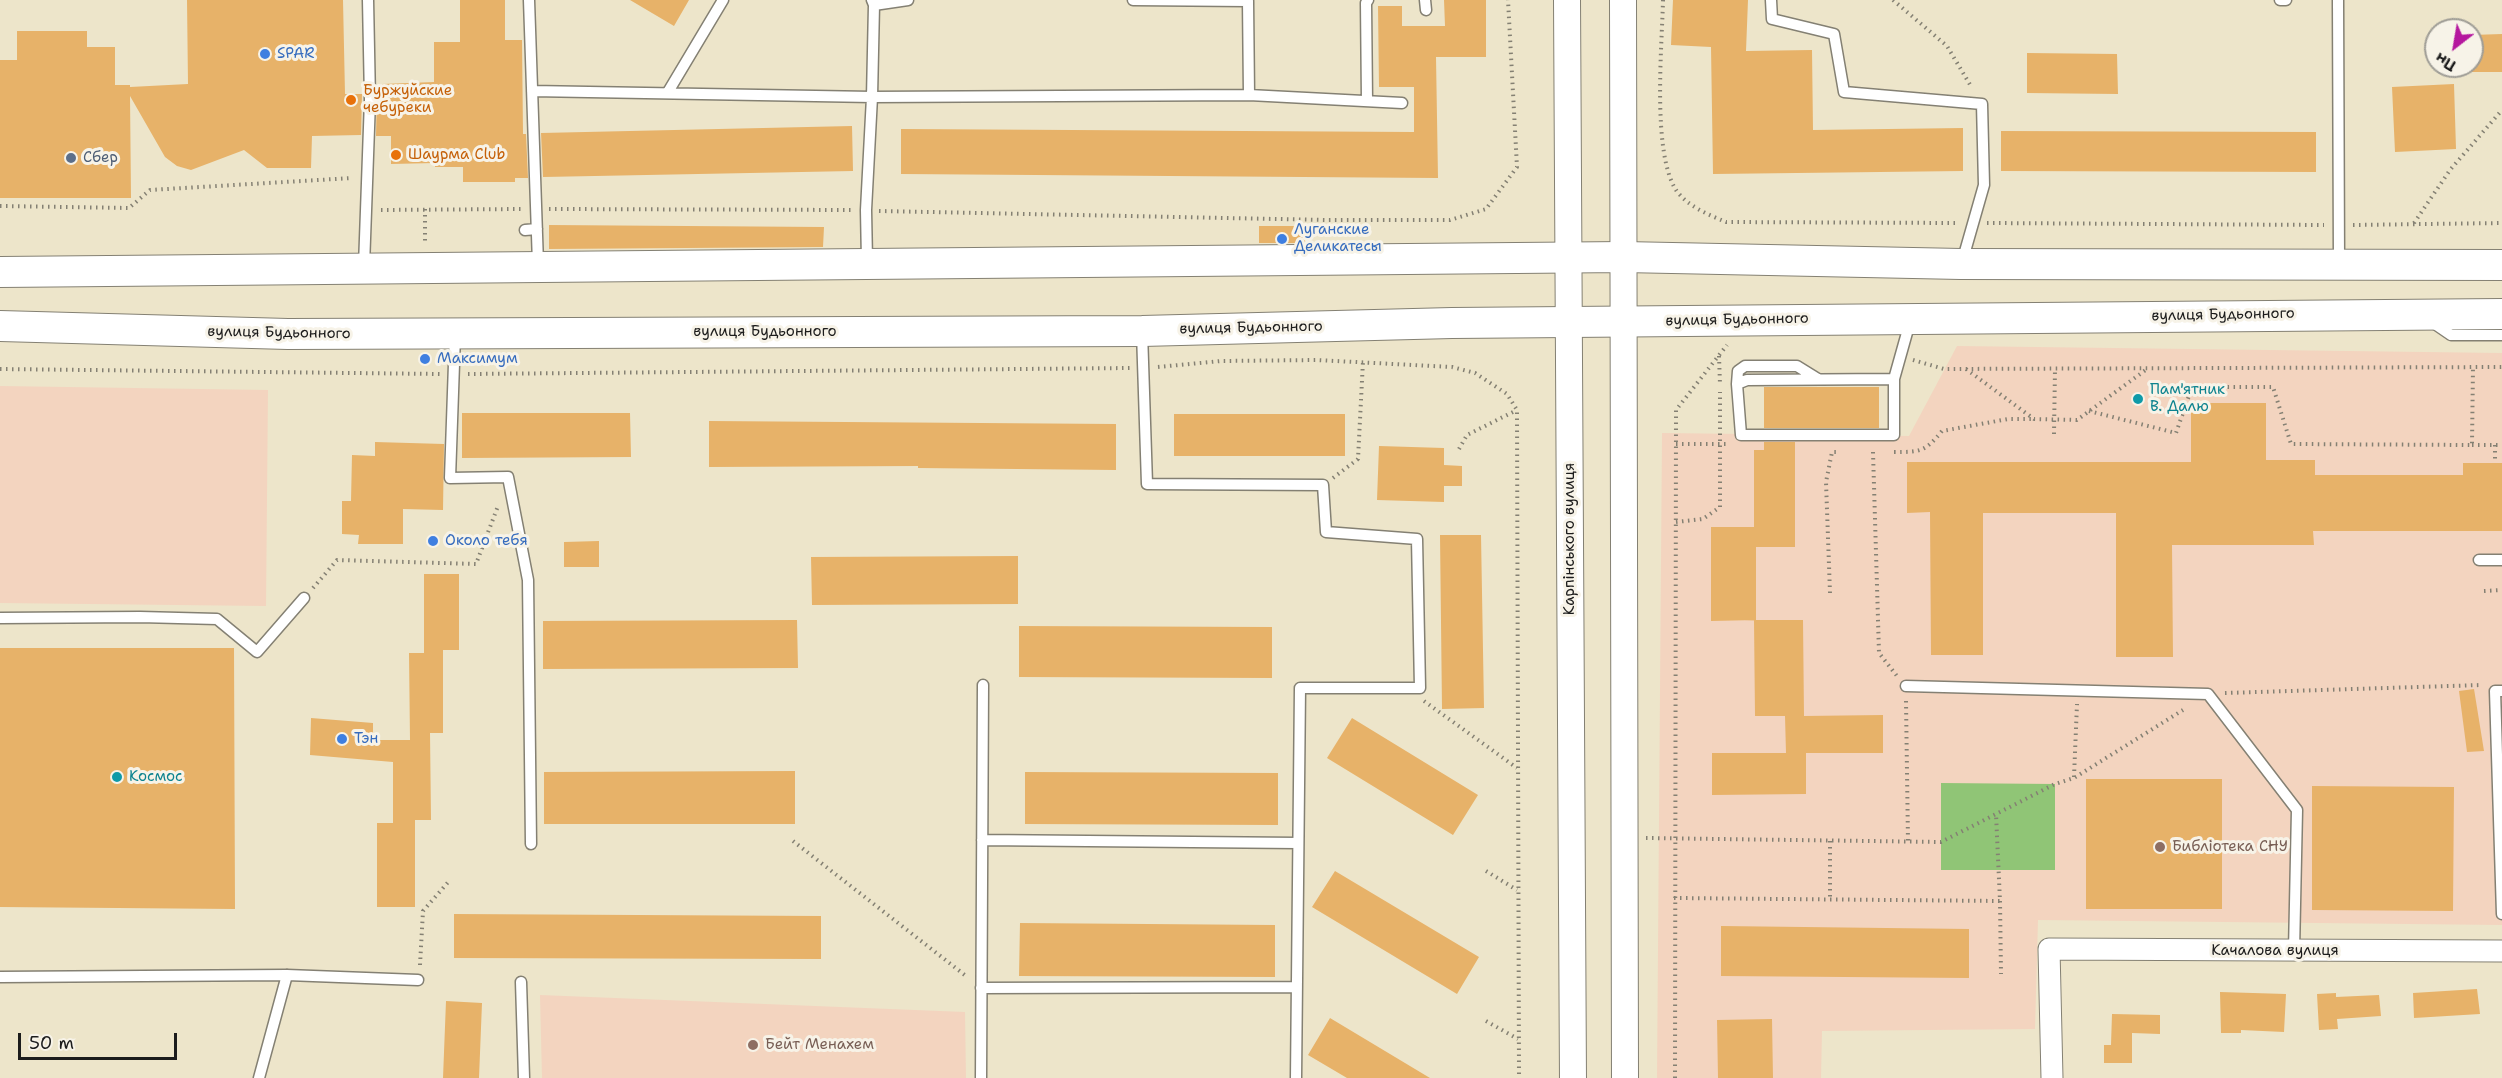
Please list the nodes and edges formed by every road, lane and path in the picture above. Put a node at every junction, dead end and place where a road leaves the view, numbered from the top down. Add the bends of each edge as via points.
1 (368, 0) edge
2 (529, 0) edge
3 (723, 0) edge
4 (908, 0) edge
5 (1133, 0) edge
6 (1368, 0) edge
7 (1508, 0) edge
8 (1567, 0) edge
9 (1623, 0) edge
10 (1663, 0) edge
11 (1771, 0) edge
12 (1893, 0) edge
13 (2280, 0) edge
14 (2286, 0) edge
15 (2338, 0) edge
16 (873, 3) edge
17 (532, 91) junction
18 (668, 92) junction
19 (1250, 95) junction
20 (872, 97) junction
21 (1367, 101) junction
22 (1402, 103) dead end
23 (1982, 104) junction
24 (2502, 110) edge
25 (367, 177) junction
26 (0, 206) edge
27 (365, 209) junction
28 (425, 209) junction
29 (536, 209) junction
30 (866, 210) junction
31 (1973, 223) junction
32 (2502, 223) edge
33 (2413, 224) junction
34 (2339, 225) junction
35 (537, 229) junction
36 (525, 230) dead end
37 (1624, 257) junction
38 (1568, 258) junction
39 (867, 264) junction
40 (1961, 264) junction
41 (2502, 265) edge
42 (2339, 266) junction
43 (538, 268) junction
44 (364, 269) junction
45 (426, 269) junction
46 (0, 272) edge
47 (2419, 314) junction
48 (2502, 314) edge
49 (1911, 319) junction
50 (1568, 322) junction
51 (1624, 322) junction
52 (0, 326) edge
53 (1142, 331) junction
54 (455, 333) junction
55 (2502, 335) edge
56 (1738, 345) dead end
57 (1719, 356) junction
58 (1900, 357) junction
59 (1363, 361) junction
60 (2473, 367) junction
61 (2502, 367) edge
62 (1143, 368) junction
63 (2148, 368) junction
64 (0, 369) edge
65 (1966, 369) junction
66 (2055, 369) junction
67 (453, 375) junction
68 (1894, 379) junction
69 (1517, 410) junction
70 (2089, 411) junction
71 (2034, 419) junction
72 (2055, 420) junction
73 (2054, 434) dead end
74 (2472, 445) junction
75 (2495, 445) junction
76 (2502, 445) edge
77 (1459, 448) dead end
78 (1842, 452) dead end
79 (1863, 452) dead end
80 (1873, 452) junction
81 (2495, 463) dead end
82 (508, 477) junction
83 (1323, 485) junction
84 (1676, 522) junction
85 (2479, 560) dead end
86 (2502, 560) edge
87 (2484, 591) dead end
88 (2502, 591) edge
89 (1830, 593) dead end
90 (304, 598) joint
91 (0, 618) edge
92 (982, 685) dead end
93 (1906, 686) junction
94 (1406, 687) junction
95 (2077, 691) junction
96 (2498, 691) edge
97 (2208, 694) junction
98 (1518, 769) junction
99 (2074, 778) junction
100 (1996, 814) junction
101 (1625, 836) junction
102 (982, 840) junction
103 (1674, 840) junction
104 (793, 841) dead end
105 (1830, 841) junction
106 (1908, 842) junction
107 (1298, 843) junction
108 (531, 844) dead end
109 (1486, 871) dead end
110 (450, 880) dead end
111 (1518, 891) junction
112 (1674, 898) junction
113 (1830, 899) junction
114 (2000, 901) junction
115 (2502, 914) edge
116 (2294, 951) junction
117 (2502, 951) edge
118 (2001, 974) dead end
119 (287, 975) junction
120 (0, 977) edge
121 (418, 980) joint
122 (521, 982) dead end
123 (1297, 987) junction
124 (981, 988) junction
125 (1486, 1021) dead end
126 (1519, 1040) junction
127 (259, 1078) edge
128 (524, 1078) edge
129 (981, 1078) edge
130 (1296, 1078) edge
131 (1519, 1078) edge
132 (1573, 1078) edge
133 (1625, 1078) edge
134 (1675, 1078) edge
135 (2052, 1078) edge

1 - 25 lane
2 - 17 lane
3 - 18 lane
4 - 16 lane
5 - 19 lane via 1248,1
6 - 21 lane
7 - 30 path via 1516,167 1486,209 1449,220
8 - 38 street, Карпінського вулиця
9 - 37 street
10 - 31 path via 1661,123 1666,166 1677,192 1698,209 1726,222
11 - 23 lane via 1772,19 1834,34 1844,92
12 - 23 path via 1947,46
13 - 14 lane
15 - 34 lane
16 - 20 lane
17 - 18 lane
17 - 29 lane
18 - 20 lane
19 - 20 lane
19 - 21 lane
20 - 30 lane
21 - 22 lane
23 - 31 lane via 1984,185
24 - 33 path via 2450,170
25 - 26 path via 150,190 129,208
25 - 27 lane
27 - 28 path
27 - 44 lane
28 - 29 path
28 - 45 path
29 - 30 path
29 - 35 lane
30 - 39 lane
31 - 34 path
31 - 40 lane
32 - 33 path
33 - 34 path
34 - 42 lane
35 - 36 lane
35 - 43 lane
37 - 38 main road
37 - 40 main road
37 - 51 street
38 - 39 main road
38 - 50 street, Карпінського вулиця
39 - 43 main road
40 - 42 main road
41 - 42 main road
43 - 45 main road
44 - 45 main road
44 - 46 main road
47 - 48 main road, вулиця Будьонного
47 - 49 main road, вулиця Будьонного
47 - 55 lane via 2451,335
49 - 51 main road, вулиця Будьонного
49 - 58 lane
50 - 51 main road, вулиця Будьонного
50 - 53 main road, вулиця Будьонного
50 - 132 street, Карпінського вулиця
51 - 101 street
52 - 54 main road, вулиця Будьонного via 288,334
53 - 54 main road, вулиця Будьонного
53 - 62 lane
54 - 67 lane
56 - 57 path via 1727,345
57 - 84 path via 1676,410
57 - 84 path via 1720,507 1703,519
58 - 65 path via 1944,369
58 - 68 lane
59 - 62 path via 1221,361
59 - 69 path via 1452,367 1475,373 1507,394
59 - 83 path via 1358,459
60 - 61 path
60 - 63 path
60 - 74 path
62 - 67 path
62 - 83 lane via 1147,483
63 - 66 path
63 - 70 path
64 - 67 path
65 - 66 path
65 - 71 path
66 - 72 path
67 - 82 lane via 450,478
68 - 68 lane via 1894,435 1741,435 1737,384 1738,371 1745,366 1797,366 1818,379
69 - 77 path via 1467,435
69 - 98 path
70 - 72 path via 2076,420
70 - 74 path via 2176,433 2192,387 2273,387 2291,444
71 - 72 path
71 - 80 path via 2008,419 1942,431 1919,452
72 - 73 path
74 - 75 path
75 - 76 path
75 - 81 path
78 - 89 path via 1832,453 1826,482
79 - 80 path
80 - 93 path via 1879,653
82 - 90 path via 476,564 337,560
82 - 108 lane via 528,580
83 - 94 lane via 1326,532 1417,538 1420,688
84 - 103 path
85 - 86 lane
87 - 88 path
90 - 91 lane via 257,652 217,619
92 - 102 lane
93 - 95 lane
93 - 106 path
94 - 98 path
94 - 107 lane via 1300,688
95 - 97 lane
95 - 99 path
96 - 97 path via 2481,684
96 - 115 lane
97 - 99 path
97 - 116 lane via 2297,810
98 - 111 path
99 - 100 path
100 - 106 path via 1941,842
100 - 114 path
101 - 103 path
101 - 133 street
102 - 107 lane
102 - 124 lane
103 - 105 path
103 - 112 path
104 - 124 path
105 - 106 path
105 - 113 path
107 - 123 lane
109 - 111 path
110 - 121 path via 423,911
111 - 126 path
112 - 113 path
112 - 134 path
113 - 114 path
114 - 118 path
116 - 117 street, Качалова вулиця
116 - 135 street, Качалова вулиця via 2049,950
119 - 120 lane
119 - 121 lane
119 - 127 lane
122 - 128 lane
123 - 124 lane
123 - 130 lane
124 - 129 lane
125 - 126 path
126 - 131 path

